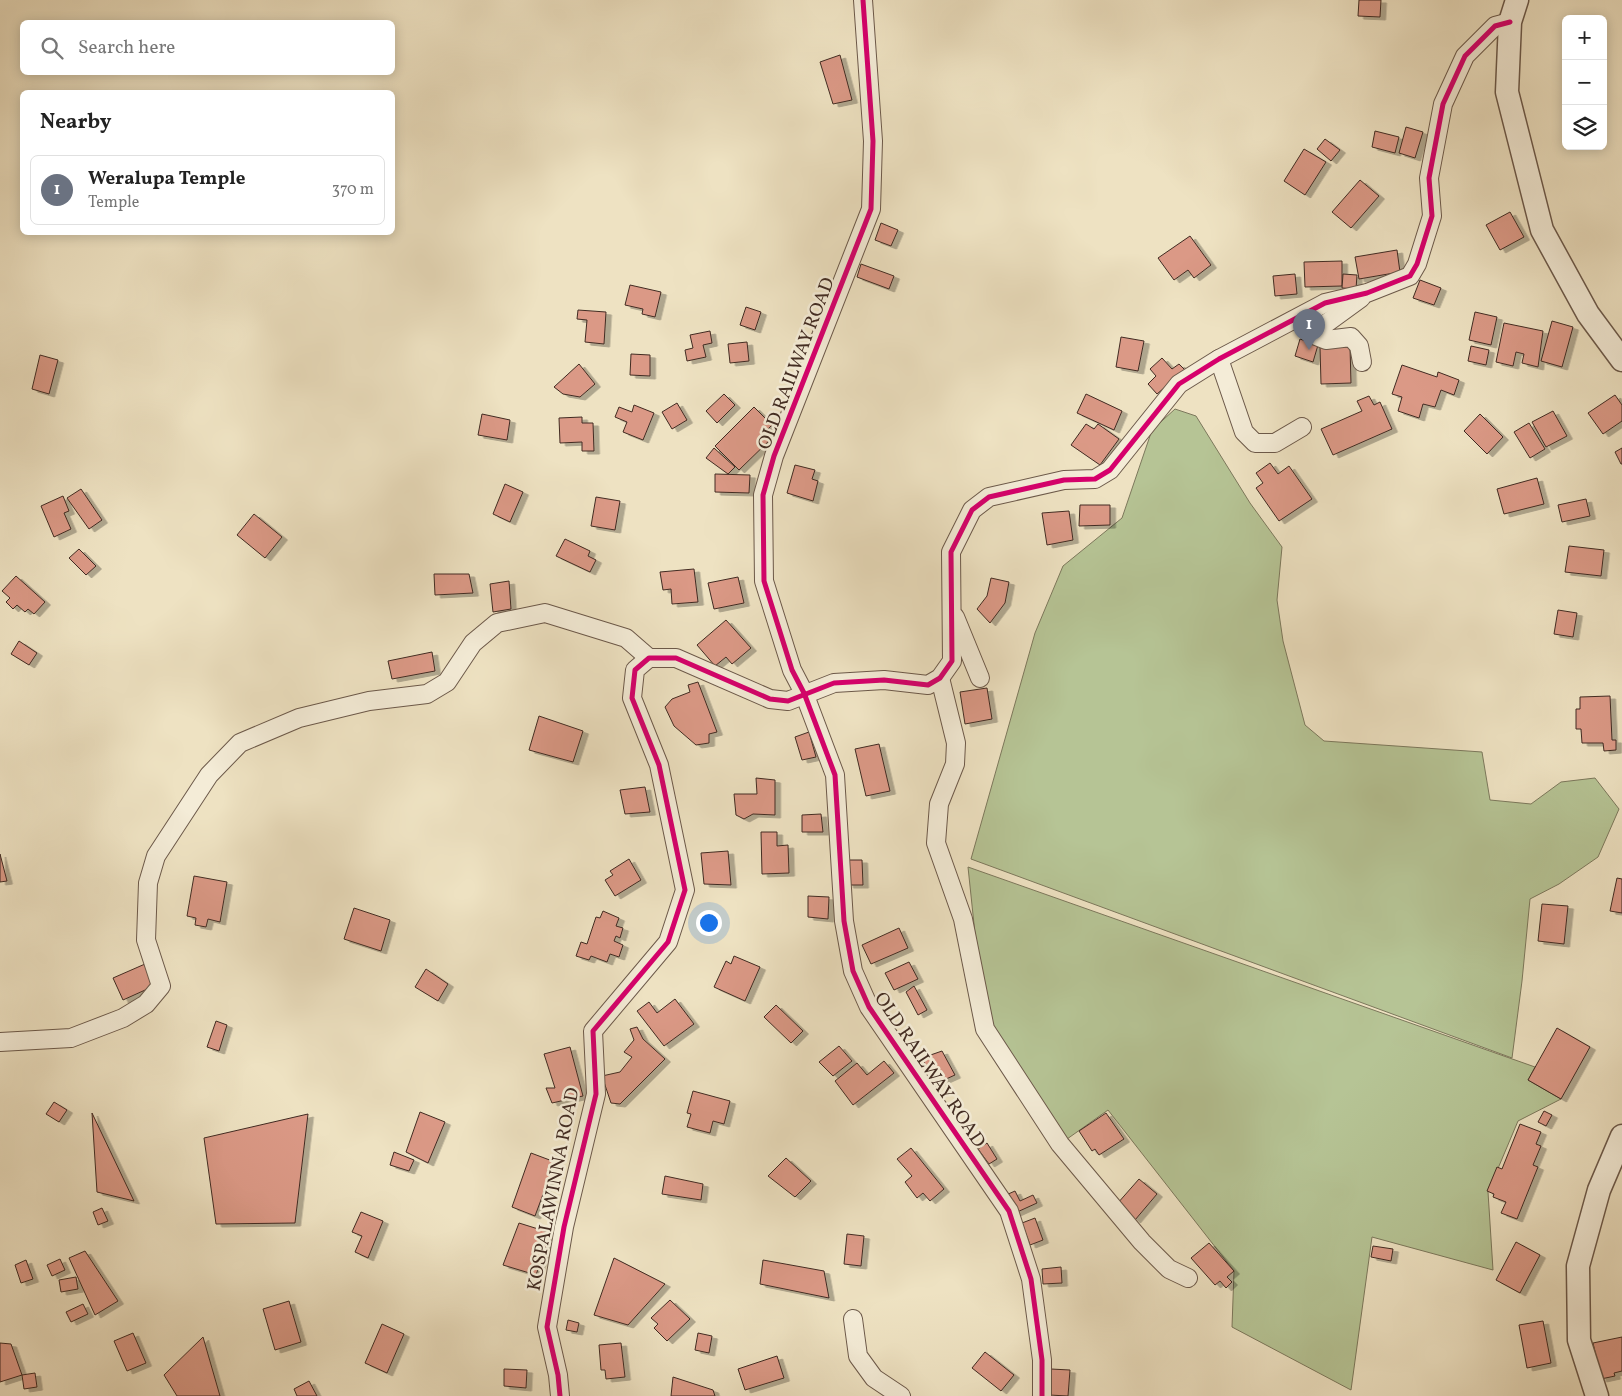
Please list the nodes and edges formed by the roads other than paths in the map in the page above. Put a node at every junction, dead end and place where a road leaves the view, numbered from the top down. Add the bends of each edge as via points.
1 (863, 0) edge
2 (1517, 0) edge
3 (1510, 22) junction
4 (1367, 293) junction
5 (1219, 359) junction
6 (1622, 360) edge
7 (1362, 362) dead end
8 (1302, 427) dead end
9 (951, 607) junction
10 (649, 658) junction
11 (940, 678) junction
12 (980, 678) dead end
13 (804, 693) junction
14 (0, 1042) edge
15 (1622, 1136) edge
16 (1188, 1278) dead end
17 (853, 1319) dead end
18 (560, 1396) edge
19 (901, 1396) edge
20 (1042, 1396) edge
21 (1597, 1396) edge

1 - 13 street, OLD RAILWAY ROAD via 873,140 871,209 774,456 764,495 764,581 792,670
2 - 3 street
3 - 4 street via 1494,26 1465,56 1443,104 1429,178 1432,216 1417,264 1410,276
3 - 6 street via 1507,92 1542,230 1588,314
4 - 5 street via 1325,303
4 - 7 street via 1317,330 1316,336 1326,340 1351,337 1360,346
5 - 8 street via 1244,432 1255,443 1274,443
5 - 9 street via 1179,384 1110,470 1095,479 1064,480 990,498 972,510 951,552
9 - 11 street via 952,660
9 - 12 street
10 - 13 street via 676,658 770,699 788,701
10 - 14 street via 626,638 545,613 497,623 473,643 447,682 427,694 369,701 299,718 240,743 209,775 156,856 148,883 146,940 161,986 146,1004 123,1018 71,1038
10 - 18 street, KOSPALAWINNA ROAD via 635,670 632,698 659,765 685,890 668,942 593,1032 596,1094 564,1227 547,1327
11 - 13 street via 928,685 884,680 834,683
11 - 16 street via 956,743 955,764 939,804 936,843 963,919 985,1029 1060,1144 1142,1242 1169,1270
13 - 20 street, OLD RAILWAY ROAD via 835,775 844,921 852,971 869,1007 1009,1211 1032,1279 1042,1360
15 - 21 street via 1600,1190 1578,1266 1579,1340
17 - 19 street via 858,1356 874,1378

